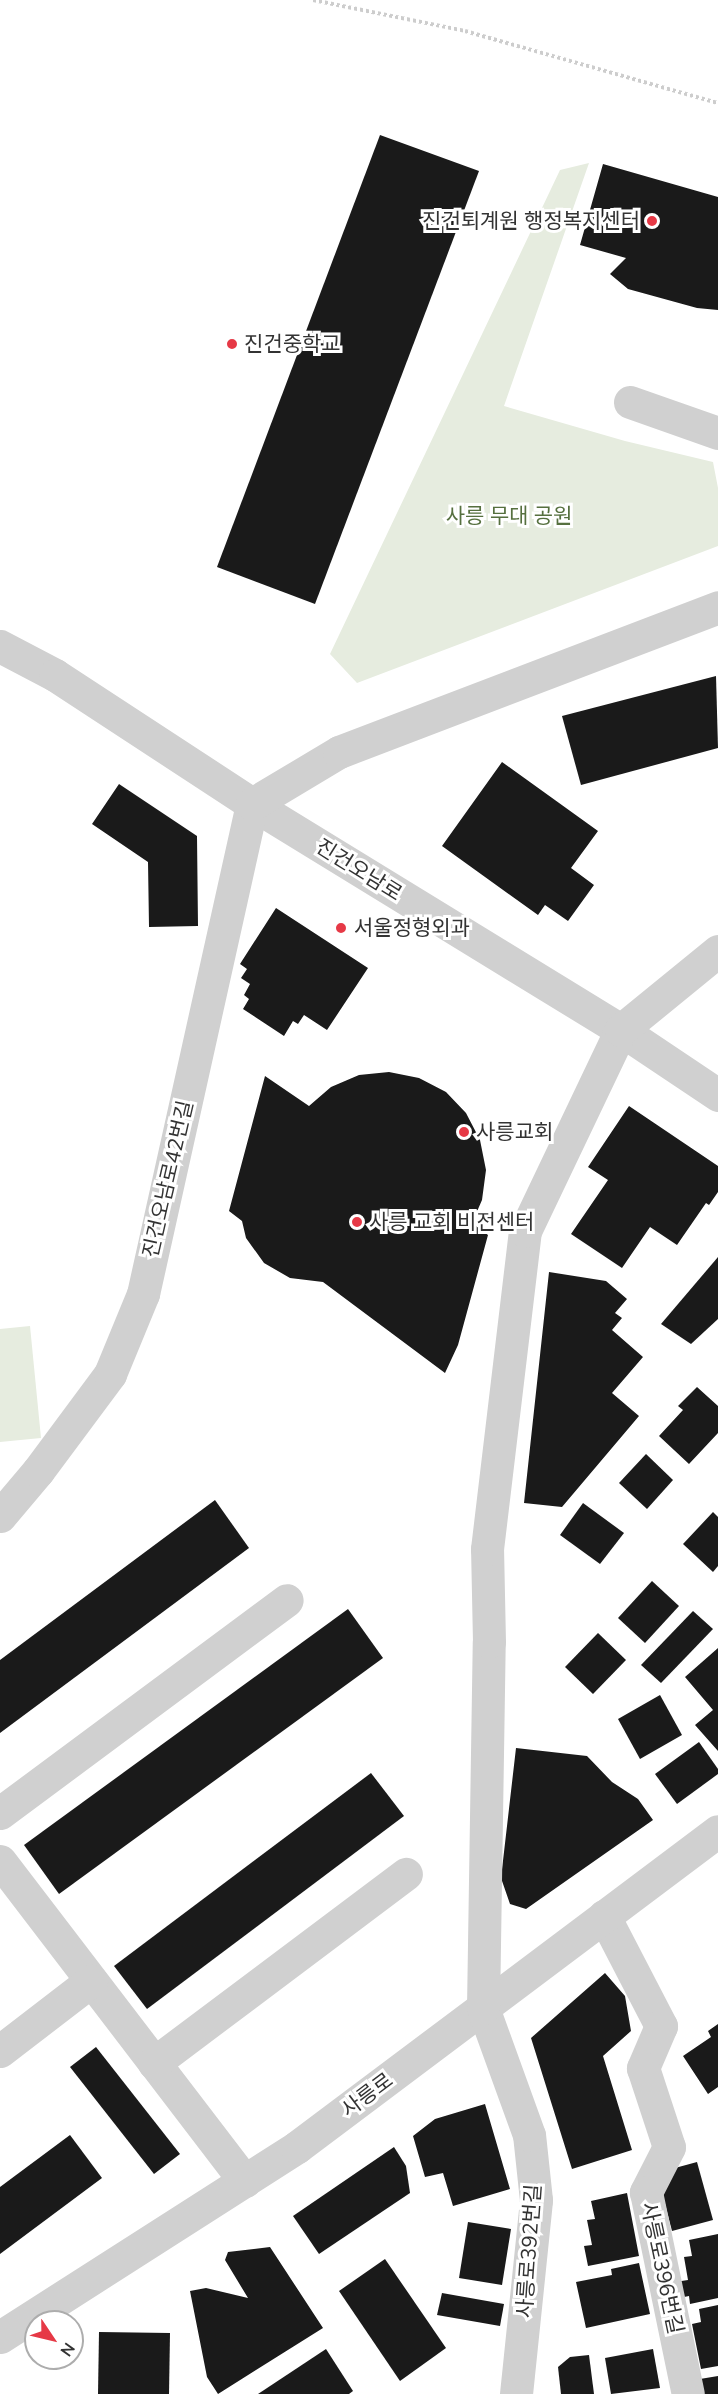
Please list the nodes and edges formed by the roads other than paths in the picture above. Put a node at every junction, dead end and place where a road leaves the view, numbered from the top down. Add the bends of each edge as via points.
1 (630, 402) dead end
2 (718, 433) edge
3 (718, 607) edge
4 (0, 646) edge
5 (252, 804) junction
6 (718, 951) edge
7 (621, 1030) junction
8 (718, 1095) edge
9 (0, 1516) edge
10 (287, 1600) dead end
11 (0, 1813) edge
12 (718, 1831) edge
13 (0, 1861) edge
14 (406, 1874) dead end
15 (604, 1916) junction
16 (91, 1981) junction
17 (483, 2008) junction
18 (0, 2051) edge
19 (154, 2063) junction
20 (245, 2181) junction
21 (0, 2337) edge
22 (516, 2394) edge
23 (688, 2394) edge

1 - 2 street
3 - 5 street via 339,752
4 - 5 street, 진건오남로 via 55,675
5 - 7 street, 진건오남로
5 - 9 street, 진건오남로42번길 via 143,1294 110,1374
6 - 7 street
7 - 8 street, 진건오남로
7 - 17 street via 525,1231 487,1549
10 - 11 street
12 - 15 street, 사릉로
13 - 16 street
14 - 19 street
15 - 17 street, 사릉로
15 - 23 street, 사릉로396번길 via 661,2026 643,2068 669,2147 646,2192
16 - 18 street
16 - 19 street
17 - 20 street, 사릉로 via 297,2147
17 - 22 street, 사릉로392번길 via 529,2134 536,2200
19 - 20 street
20 - 21 street, 사릉로

